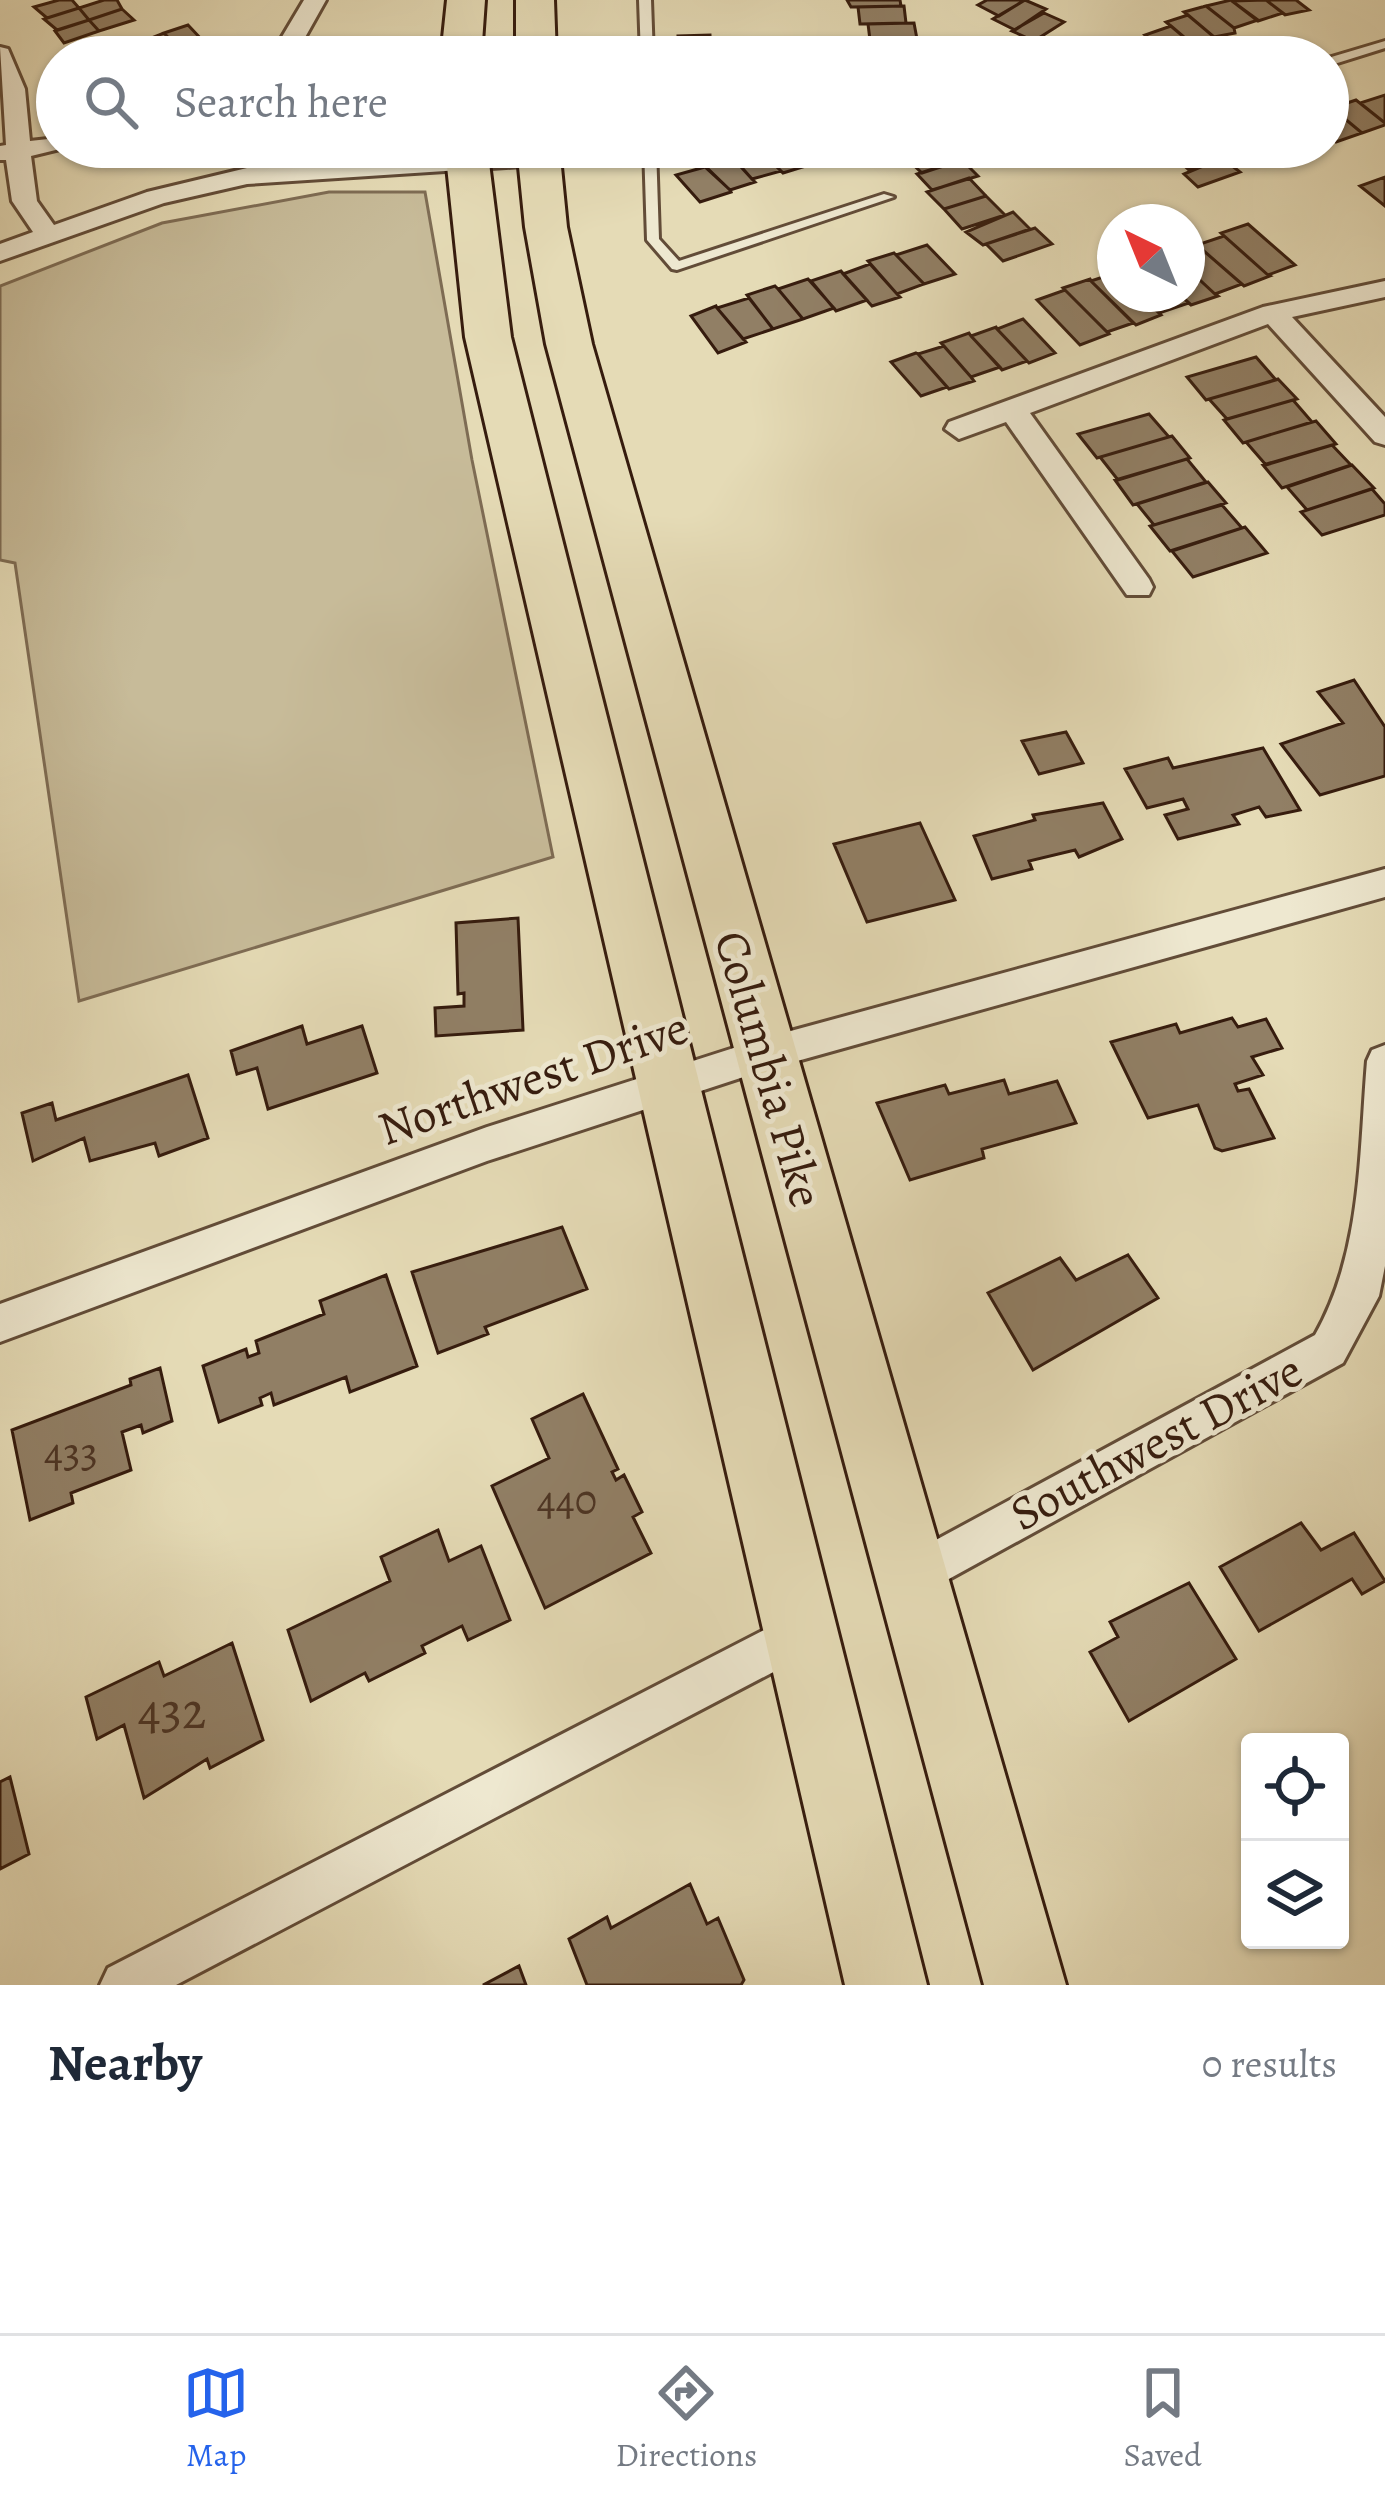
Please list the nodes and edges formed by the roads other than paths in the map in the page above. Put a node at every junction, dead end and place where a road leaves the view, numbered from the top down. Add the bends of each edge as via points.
1 (315, 0) edge
2 (466, 0) edge
3 (536, 0) edge
4 (645, 0) edge
5 (294, 36) edge
6 (463, 36) edge
7 (536, 36) edge
8 (646, 36) edge
9 (1385, 44) edge
10 (0, 54) edge
11 (1349, 55) edge
12 (11, 152) edge
13 (323, 168) edge
14 (468, 168) edge
15 (541, 168) edge
16 (651, 168) edge
17 (888, 197) dead end
18 (49, 235) junction
19 (0, 253) edge
20 (1385, 290) edge
21 (1273, 314) junction
22 (1012, 409) junction
23 (959, 429) dead end
24 (1385, 435) edge
25 (1138, 587) dead end
26 (1385, 883) edge
27 (765, 1054) junction
28 (1385, 1061) edge
29 (668, 1085) junction
30 (0, 1323) edge
31 (912, 1576) junction
32 (805, 1631) junction
33 (125, 1985) edge
34 (886, 1985) edge
35 (1025, 1985) edge

1 - 5 street
2 - 6 highway
3 - 7 highway
4 - 8 lane
9 - 11 lane
10 - 12 street via 14,82
12 - 18 street via 23,196
13 - 18 street via 156,197
14 - 29 highway, Columbia Pike via 488,337
15 - 27 highway, Columbia Pike via 569,344
16 - 17 lane via 653,240 677,266
18 - 19 street
20 - 21 street
21 - 22 street
21 - 24 street
22 - 23 street
22 - 25 street
26 - 27 street, Northwest Drive
27 - 29 street, Northwest Drive
27 - 31 highway, Columbia Pike
28 - 31 street, Southwest Drive via 1372,1232 1359,1296 1328,1349
29 - 30 street, Northwest Drive
29 - 32 highway, Columbia Pike
31 - 35 highway, Columbia Pike
32 - 33 street
32 - 34 highway, Columbia Pike

